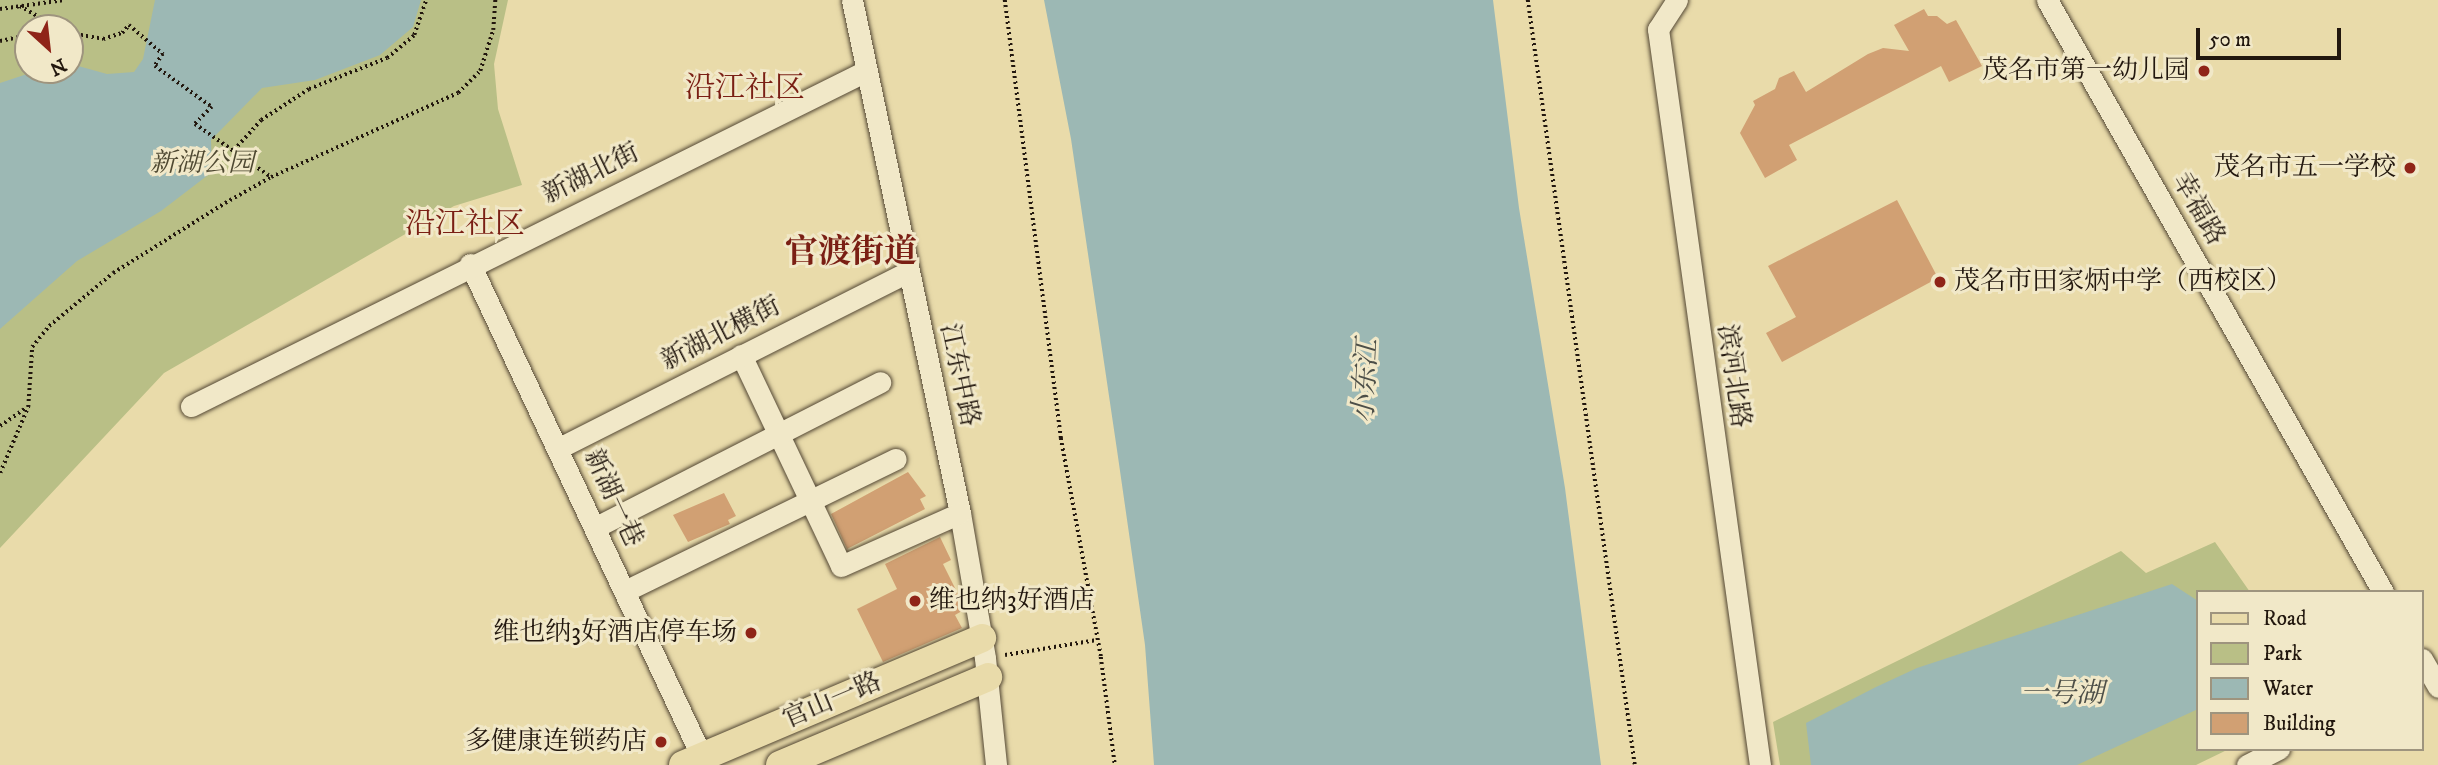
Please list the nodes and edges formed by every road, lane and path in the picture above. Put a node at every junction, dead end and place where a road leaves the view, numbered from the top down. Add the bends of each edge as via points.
1 (64, 0) edge
2 (426, 0) edge
3 (495, 0) edge
4 (852, 0) edge
5 (1004, 0) edge
6 (1528, 0) edge
7 (1677, 0) edge
8 (2048, 0) edge
9 (20, 6) junction
10 (0, 9) edge
11 (34, 14) edge
12 (84, 36) edge
13 (866, 71) junction
14 (234, 150) junction
15 (271, 177) junction
16 (470, 264) junction
17 (909, 271) junction
18 (741, 355) junction
19 (880, 382) dead end
20 (191, 406) dead end
21 (28, 407) junction
22 (0, 426) edge
23 (777, 434) junction
24 (559, 448) junction
25 (896, 459) dead end
26 (0, 473) edge
27 (809, 501) junction
28 (960, 513) junction
29 (596, 527) junction
30 (2382, 590) edge
31 (625, 591) junction
32 (1098, 640) junction
33 (985, 658) junction
34 (853, 692) junction
35 (868, 728) junction
36 (2275, 751) edge
37 (692, 761) edge
38 (780, 765) edge
39 (996, 765) edge
40 (1115, 765) edge
41 (1635, 765) edge
42 (1760, 765) edge
43 (2248, 765) edge

1 - 9 path
2 - 14 path via 414,36 387,58 309,89 261,120
3 - 15 path via 486,55 469,85
4 - 13 street, 江东中路
5 - 32 path via 1061,438
6 - 41 path
7 - 42 street, 滨河北路 via 1658,29
8 - 30 street, 幸福路
9 - 10 path
9 - 11 path
12 - 14 path via 103,39 122,33 129,25 163,54 155,66 212,107 195,124
13 - 16 street, 新湖北街
13 - 17 street, 江东中路
14 - 15 path
15 - 21 path via 159,241 49,326 32,347
16 - 20 street, 新湖北街
16 - 24 street, 新湖一巷
17 - 18 street, 新湖北横街
17 - 28 street, 江东中路
18 - 23 street
18 - 24 street, 新湖北横街
19 - 23 street
21 - 22 path
21 - 26 path
23 - 27 street
23 - 29 street
24 - 29 street, 新湖一巷
25 - 27 street
27 - 28 street via 841,566
27 - 31 street
28 - 33 street, 江东中路
29 - 31 street, 新湖一巷
31 - 37 street, 新湖一巷
32 - 33 path
32 - 40 path
33 - 34 main road, 官山一路
33 - 35 main road, 官山一路
33 - 39 street, 江东中路
34 - 35 main road
34 - 37 main road, 官山一路
35 - 38 main road, 官山一路
36 - 43 street

